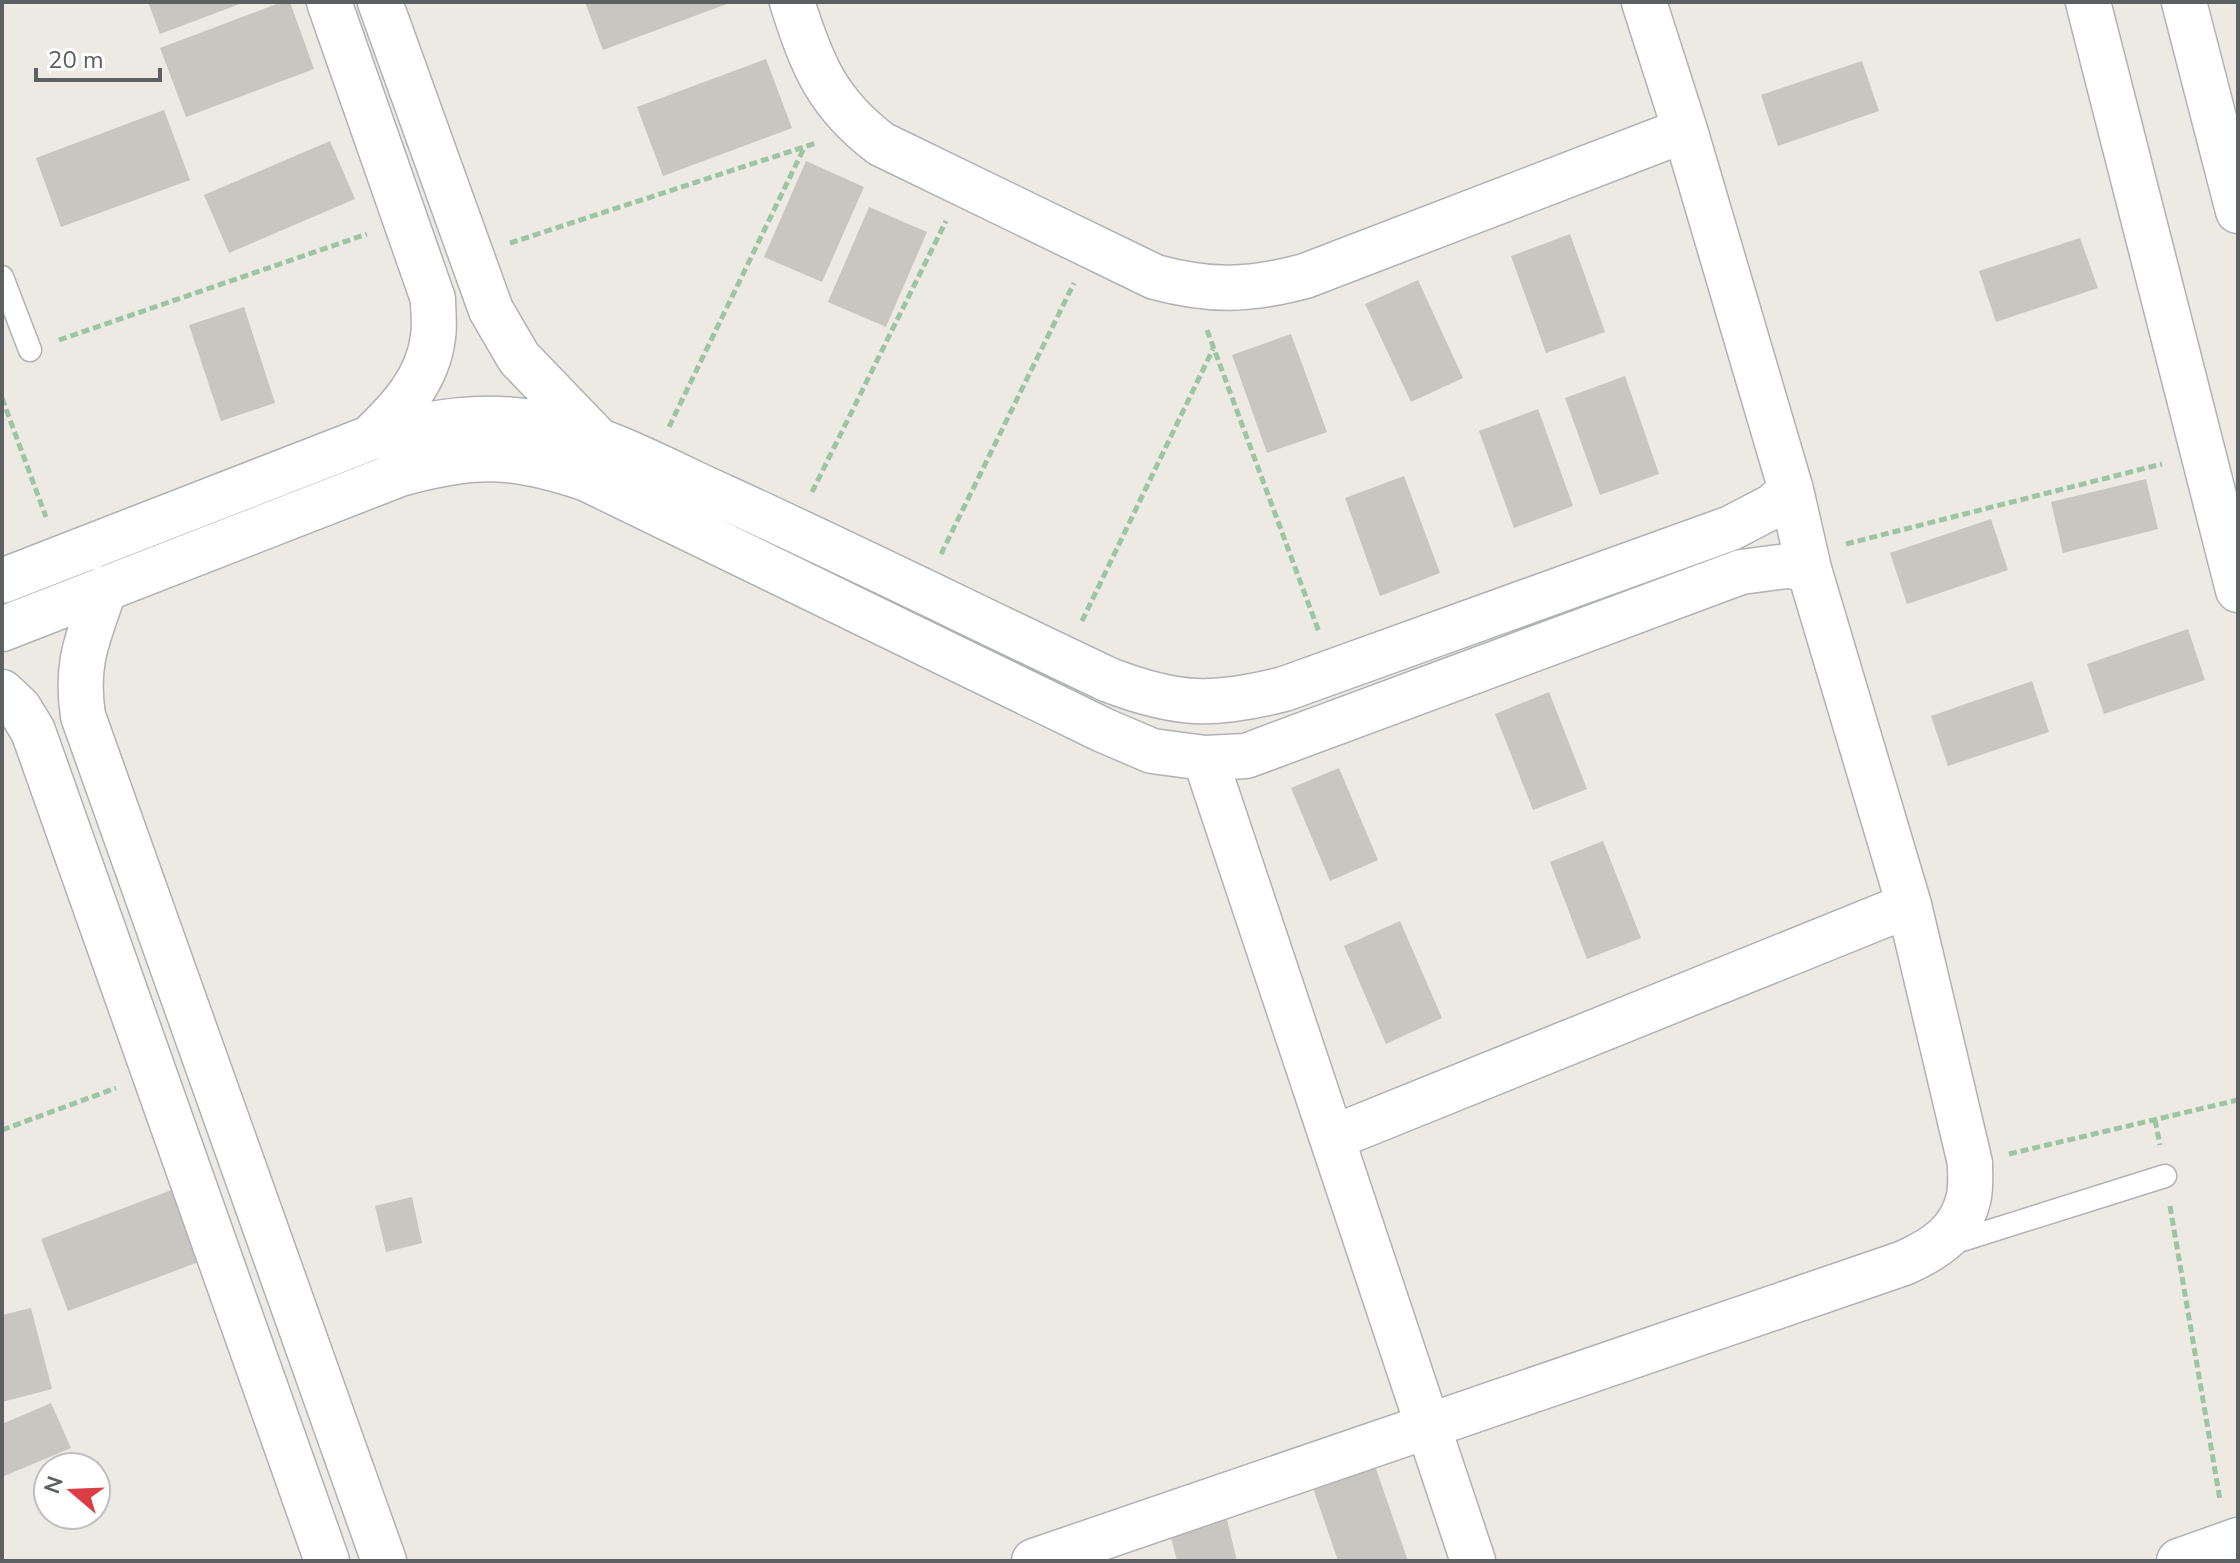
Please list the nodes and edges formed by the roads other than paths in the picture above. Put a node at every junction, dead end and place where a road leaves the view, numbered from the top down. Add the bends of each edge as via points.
1 (329, 2) edge
2 (380, 2) edge
3 (792, 2) edge
4 (1644, 2) edge
5 (2088, 2) edge
6 (2184, 2) edge
7 (1685, 130) junction
8 (2238, 211) edge
9 (2, 277) edge
10 (30, 350) road end
11 (370, 438) junction
12 (600, 441) junction
13 (1791, 490) junction
14 (1808, 562) junction
15 (2, 581) edge
16 (105, 588) junction
17 (2238, 590) edge
18 (2, 629) edge
19 (2, 692) edge
20 (1205, 758) junction
21 (1909, 905) junction
22 (1332, 1138) junction
23 (2165, 1176) road end
24 (1934, 1249) junction
25 (1428, 1426) junction
26 (2233, 1542) edge
27 (327, 1561) edge
28 (384, 1561) edge
29 (1034, 1561) edge
30 (1473, 1561) edge
31 (2179, 1561) edge

1 - 11 street via 433,299 433,338 422,376 401,409
2 - 12 street via 491,310 519,358
3 - 7 street via 818,74 836,103 881,144 1155,277 1190,287 1242,289 1305,276
4 - 7 street
5 - 17 street
6 - 8 street
7 - 13 street
9 - 10 lane
11 - 12 street via 427,423 485,418 543,424
11 - 15 street
12 - 13 street via 1064,659 1150,695 1195,702 1240,700 1284,689 1731,528
13 - 14 street
14 - 20 street via 1741,572 1246,756
14 - 21 street
16 - 18 street
16 - 20 street via 400,474 446,461 494,458 541,464 587,479 1103,730 1152,751
16 - 28 street via 82,657 83,716
19 - 27 street via 33,731
20 - 22 street
21 - 22 street
21 - 24 street via 1970,1163 1969,1196 1957,1226
22 - 25 street
23 - 24 lane
24 - 25 street
25 - 29 street
25 - 30 street
26 - 31 street

